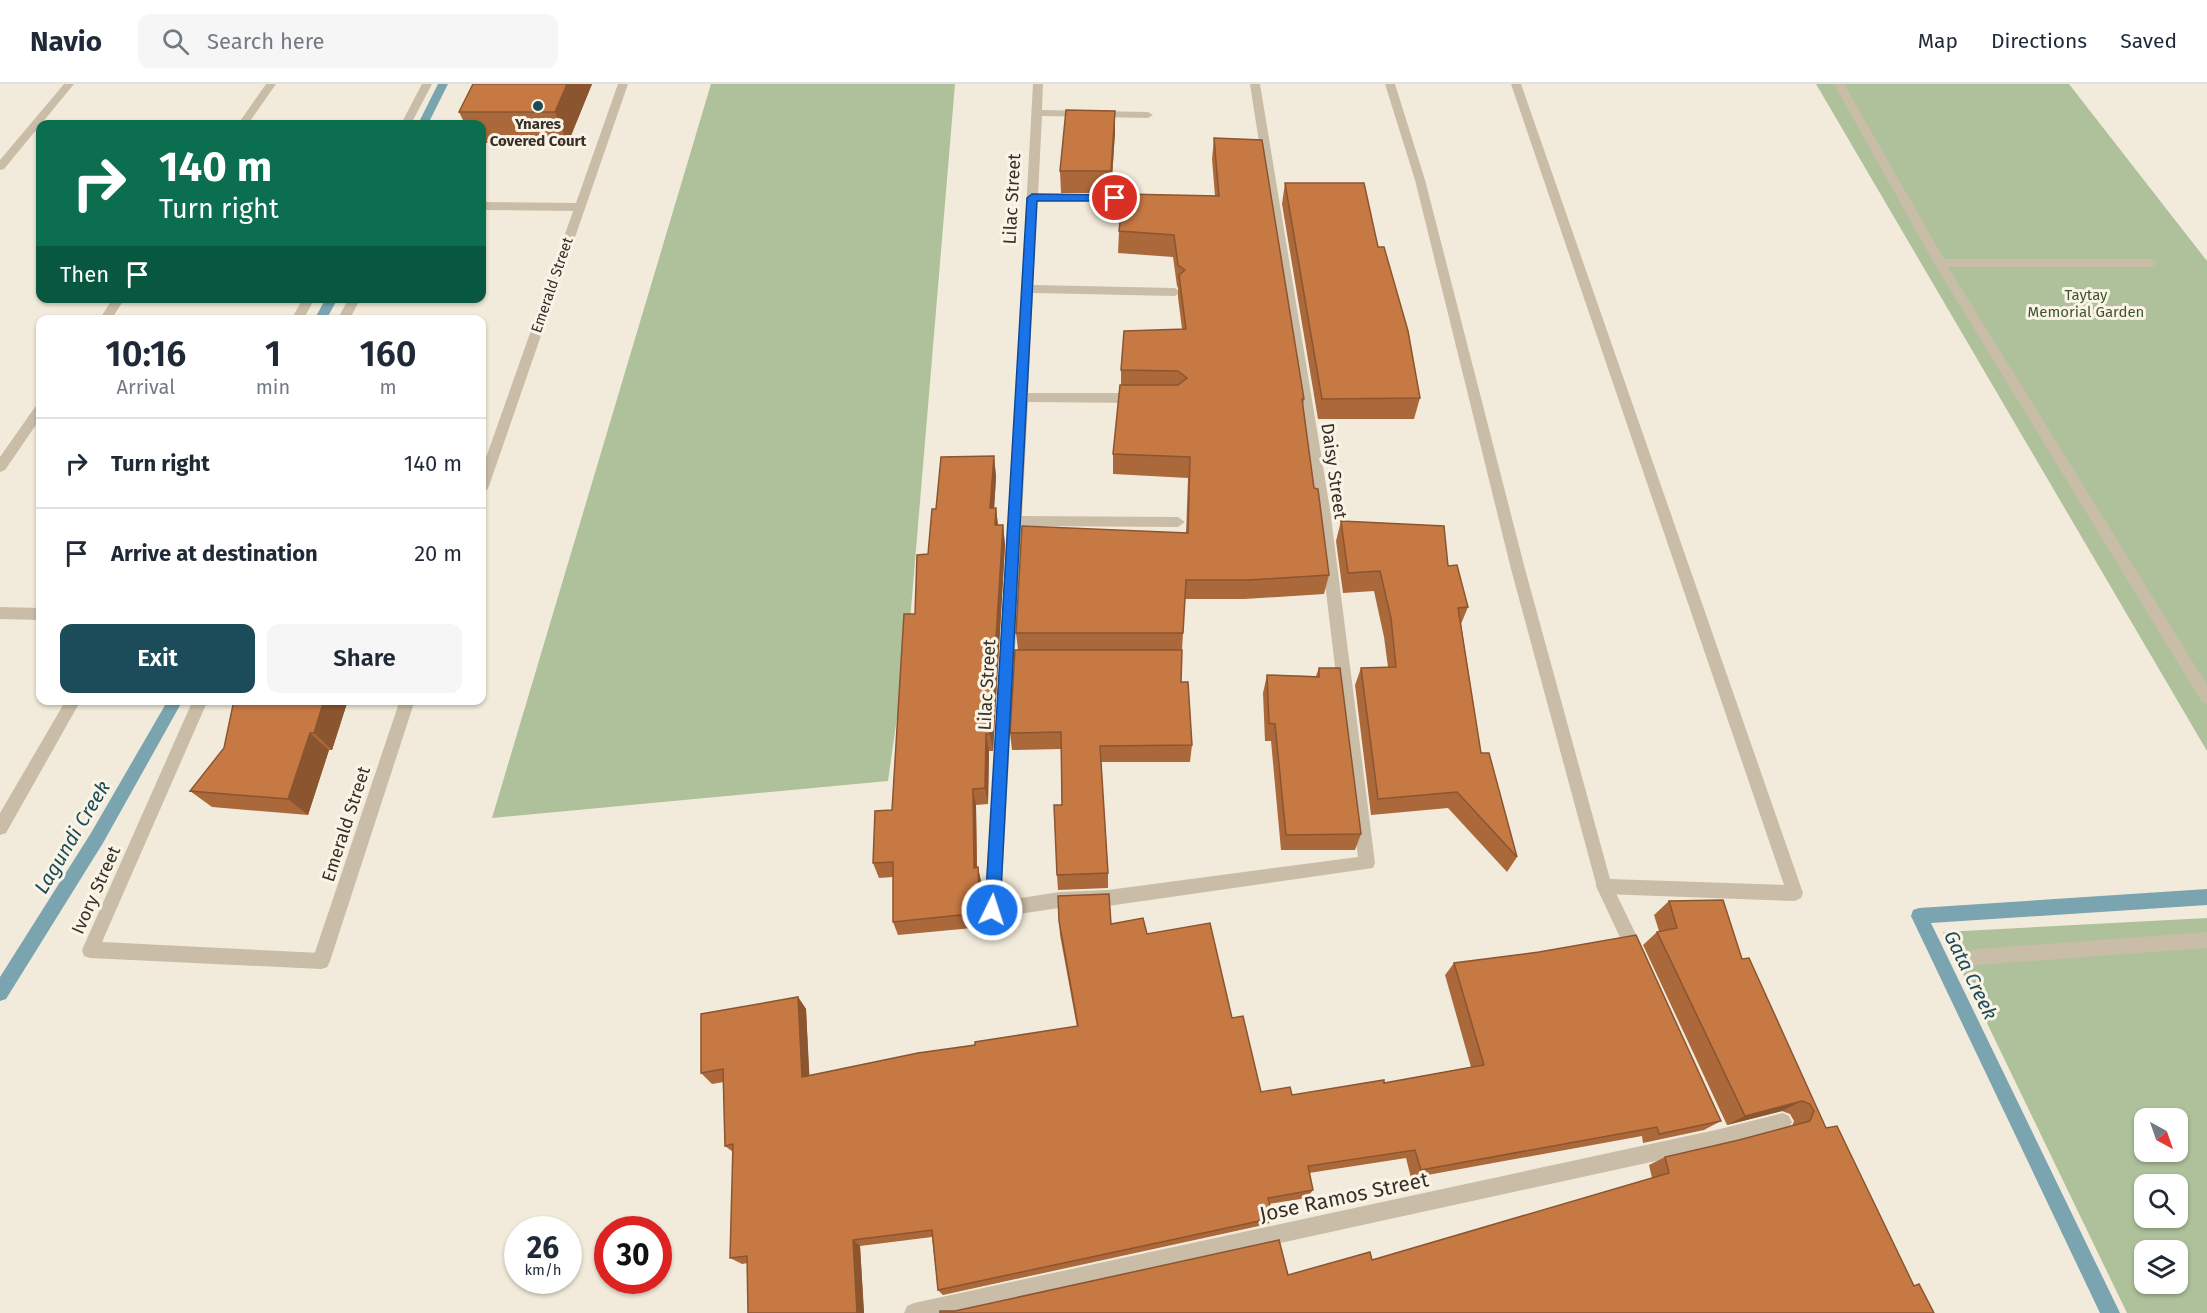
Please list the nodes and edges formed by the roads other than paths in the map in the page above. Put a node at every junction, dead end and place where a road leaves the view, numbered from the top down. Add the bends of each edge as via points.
1 (69, 84) edge
2 (271, 84) edge
3 (427, 84) edge
4 (622, 84) edge
5 (1038, 84) edge
6 (1255, 84) edge
7 (1390, 84) edge
8 (1516, 84) edge
9 (1839, 84) edge
10 (1036, 113) junction
11 (1148, 115) dead end
12 (39, 120) edge
13 (246, 120) edge
14 (408, 120) edge
15 (36, 124) edge
16 (0, 167) edge
17 (1032, 198) junction
18 (1156, 198) edge
19 (486, 206) edge
20 (579, 207) junction
21 (1940, 263) junction
22 (2151, 263) dead end
23 (1027, 289) junction
24 (1175, 292) dead end
25 (1021, 397) junction
26 (1153, 398) edge
27 (36, 416) edge
28 (0, 467) edge
29 (486, 474) edge
30 (1015, 521) junction
31 (1178, 522) dead end
32 (0, 613) edge
33 (36, 615) edge
34 (2207, 698) edge
35 (71, 705) edge
36 (199, 705) edge
37 (406, 705) edge
38 (0, 828) edge
39 (1367, 863) joint
40 (1604, 886) junction
41 (2207, 940) edge
42 (1976, 957) dead end
43 (321, 961) joint
44 (1644, 971) edge
45 (1710, 1117) edge
46 (1783, 1122) edge
47 (1720, 1138) junction
48 (914, 1313) edge

1 - 12 street
2 - 13 street
3 - 14 street
4 - 20 street, Emerald Street
5 - 10 street, Lilac Street
6 - 39 street, Daisy Street via 1323,509
7 - 40 street via 1419,180
8 - 40 street via 1795,893
9 - 21 street
10 - 11 street
10 - 17 street, Lilac Street
15 - 16 street
17 - 18 street
17 - 23 street, Lilac Street
19 - 20 street
20 - 29 street, Emerald Street
21 - 22 street
21 - 34 street
23 - 24 street
23 - 25 street, Lilac Street
25 - 26 street
25 - 30 street, Lilac Street
27 - 28 street
30 - 31 street
30 - 39 street, Lilac Street via 1014,660 992,910
32 - 33 street
35 - 38 street
36 - 43 street, Ivory Street via 90,950
37 - 43 street, Emerald Street
40 - 44 street
41 - 42 street
45 - 47 street
46 - 47 street, Jose Ramos Street
47 - 48 street, Jose Ramos Street

